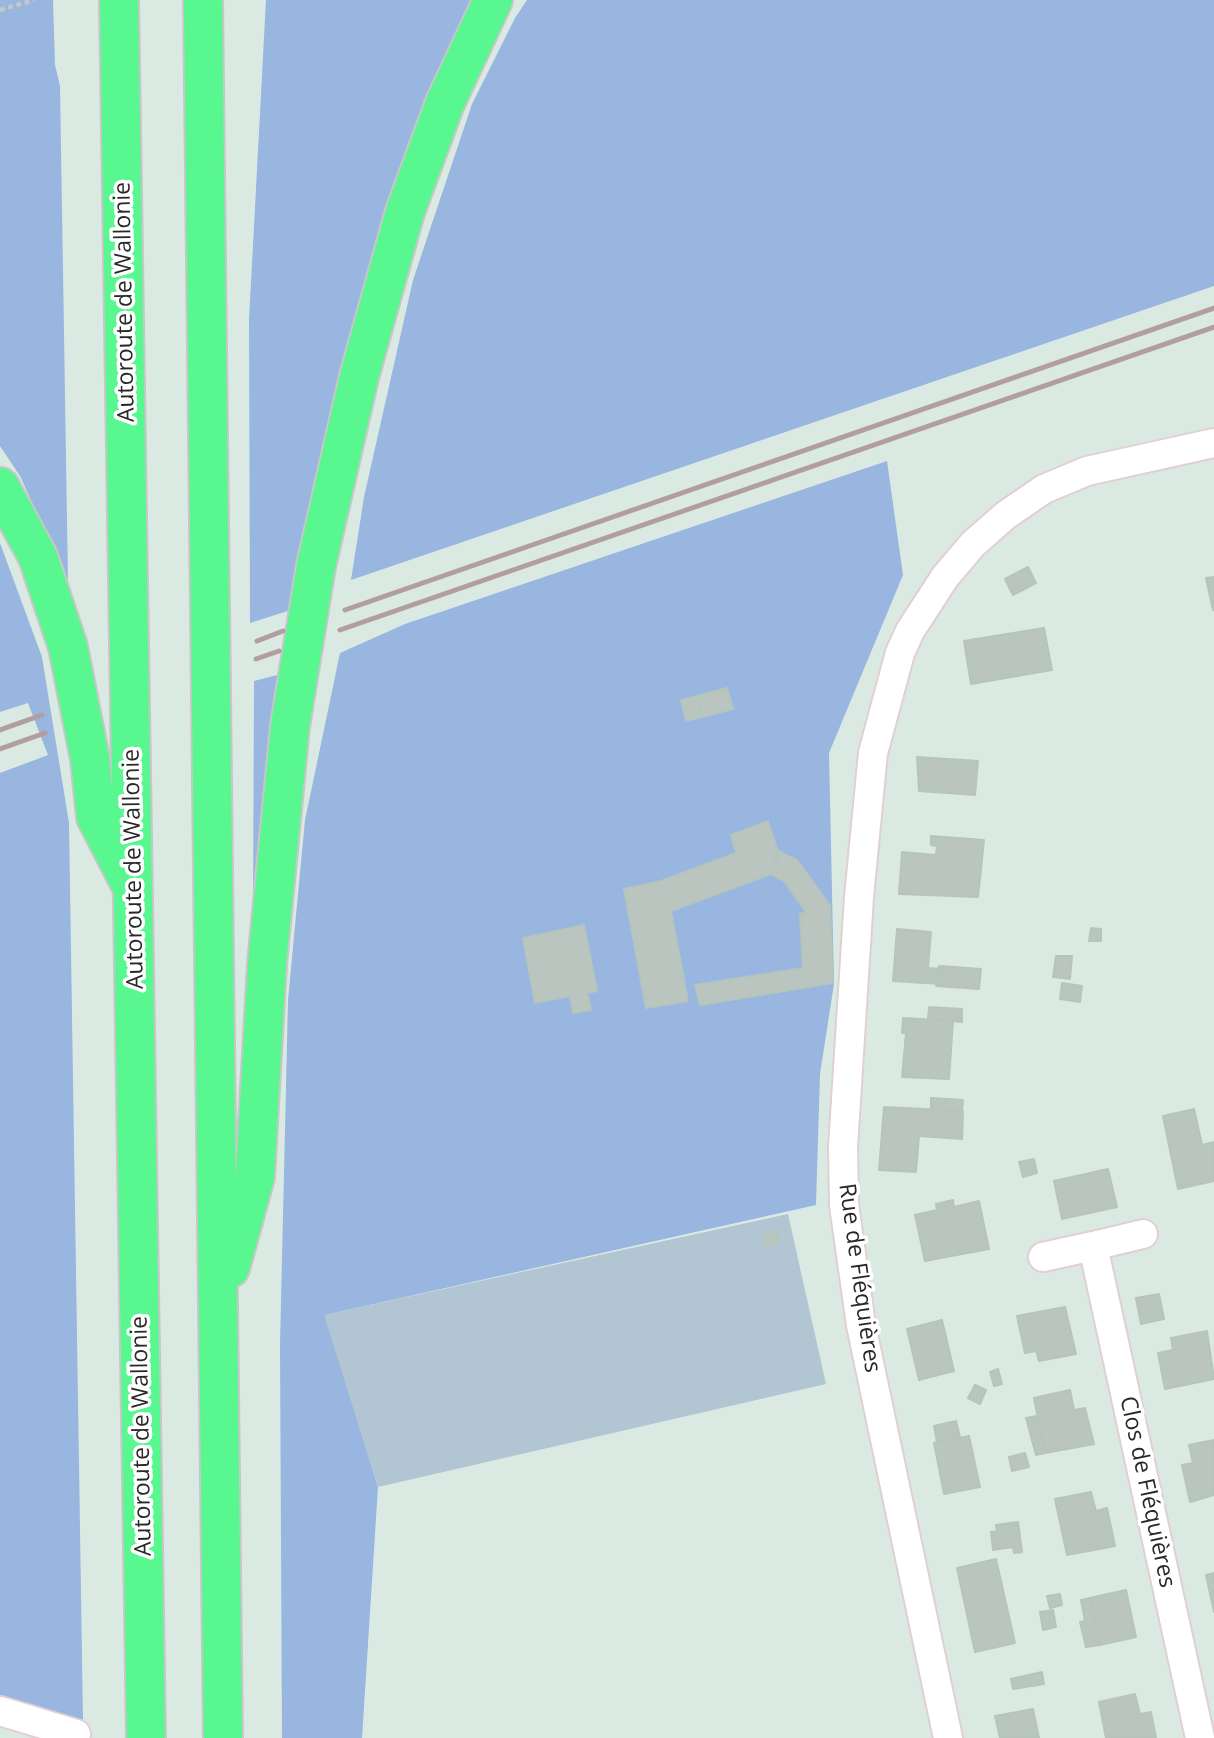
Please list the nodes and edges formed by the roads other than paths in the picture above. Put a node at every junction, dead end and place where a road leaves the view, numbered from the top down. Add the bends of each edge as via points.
1 (119, 0) edge
2 (494, 0) edge
3 (204, 14) edge
4 (1214, 443) edge
5 (0, 486) edge
6 (135, 894) junction
7 (1143, 1234) dead end
8 (1093, 1246) junction
9 (1043, 1256) dead end
10 (218, 1310) junction
11 (0, 1711) edge
12 (76, 1734) dead end
13 (146, 1738) edge
14 (223, 1738) edge
15 (948, 1738) edge
16 (1200, 1738) edge

1 - 6 highway, Autoroute de Wallonie
2 - 10 highway via 444,103 405,212 359,377 316,566 286,765 267,964 255,1177
3 - 10 highway
4 - 15 street, Rue de Fléquières via 1087,471 1044,489 1006,514 973,544 919,613 902,647 879,725 869,781 843,1147 844,1205 861,1325
5 - 6 highway via 38,557 68,647 90,759 96,817
6 - 13 highway, Autoroute de Wallonie
7 - 8 street
8 - 9 street
8 - 16 street, Clos de Fléquières
10 - 14 highway
11 - 12 street

